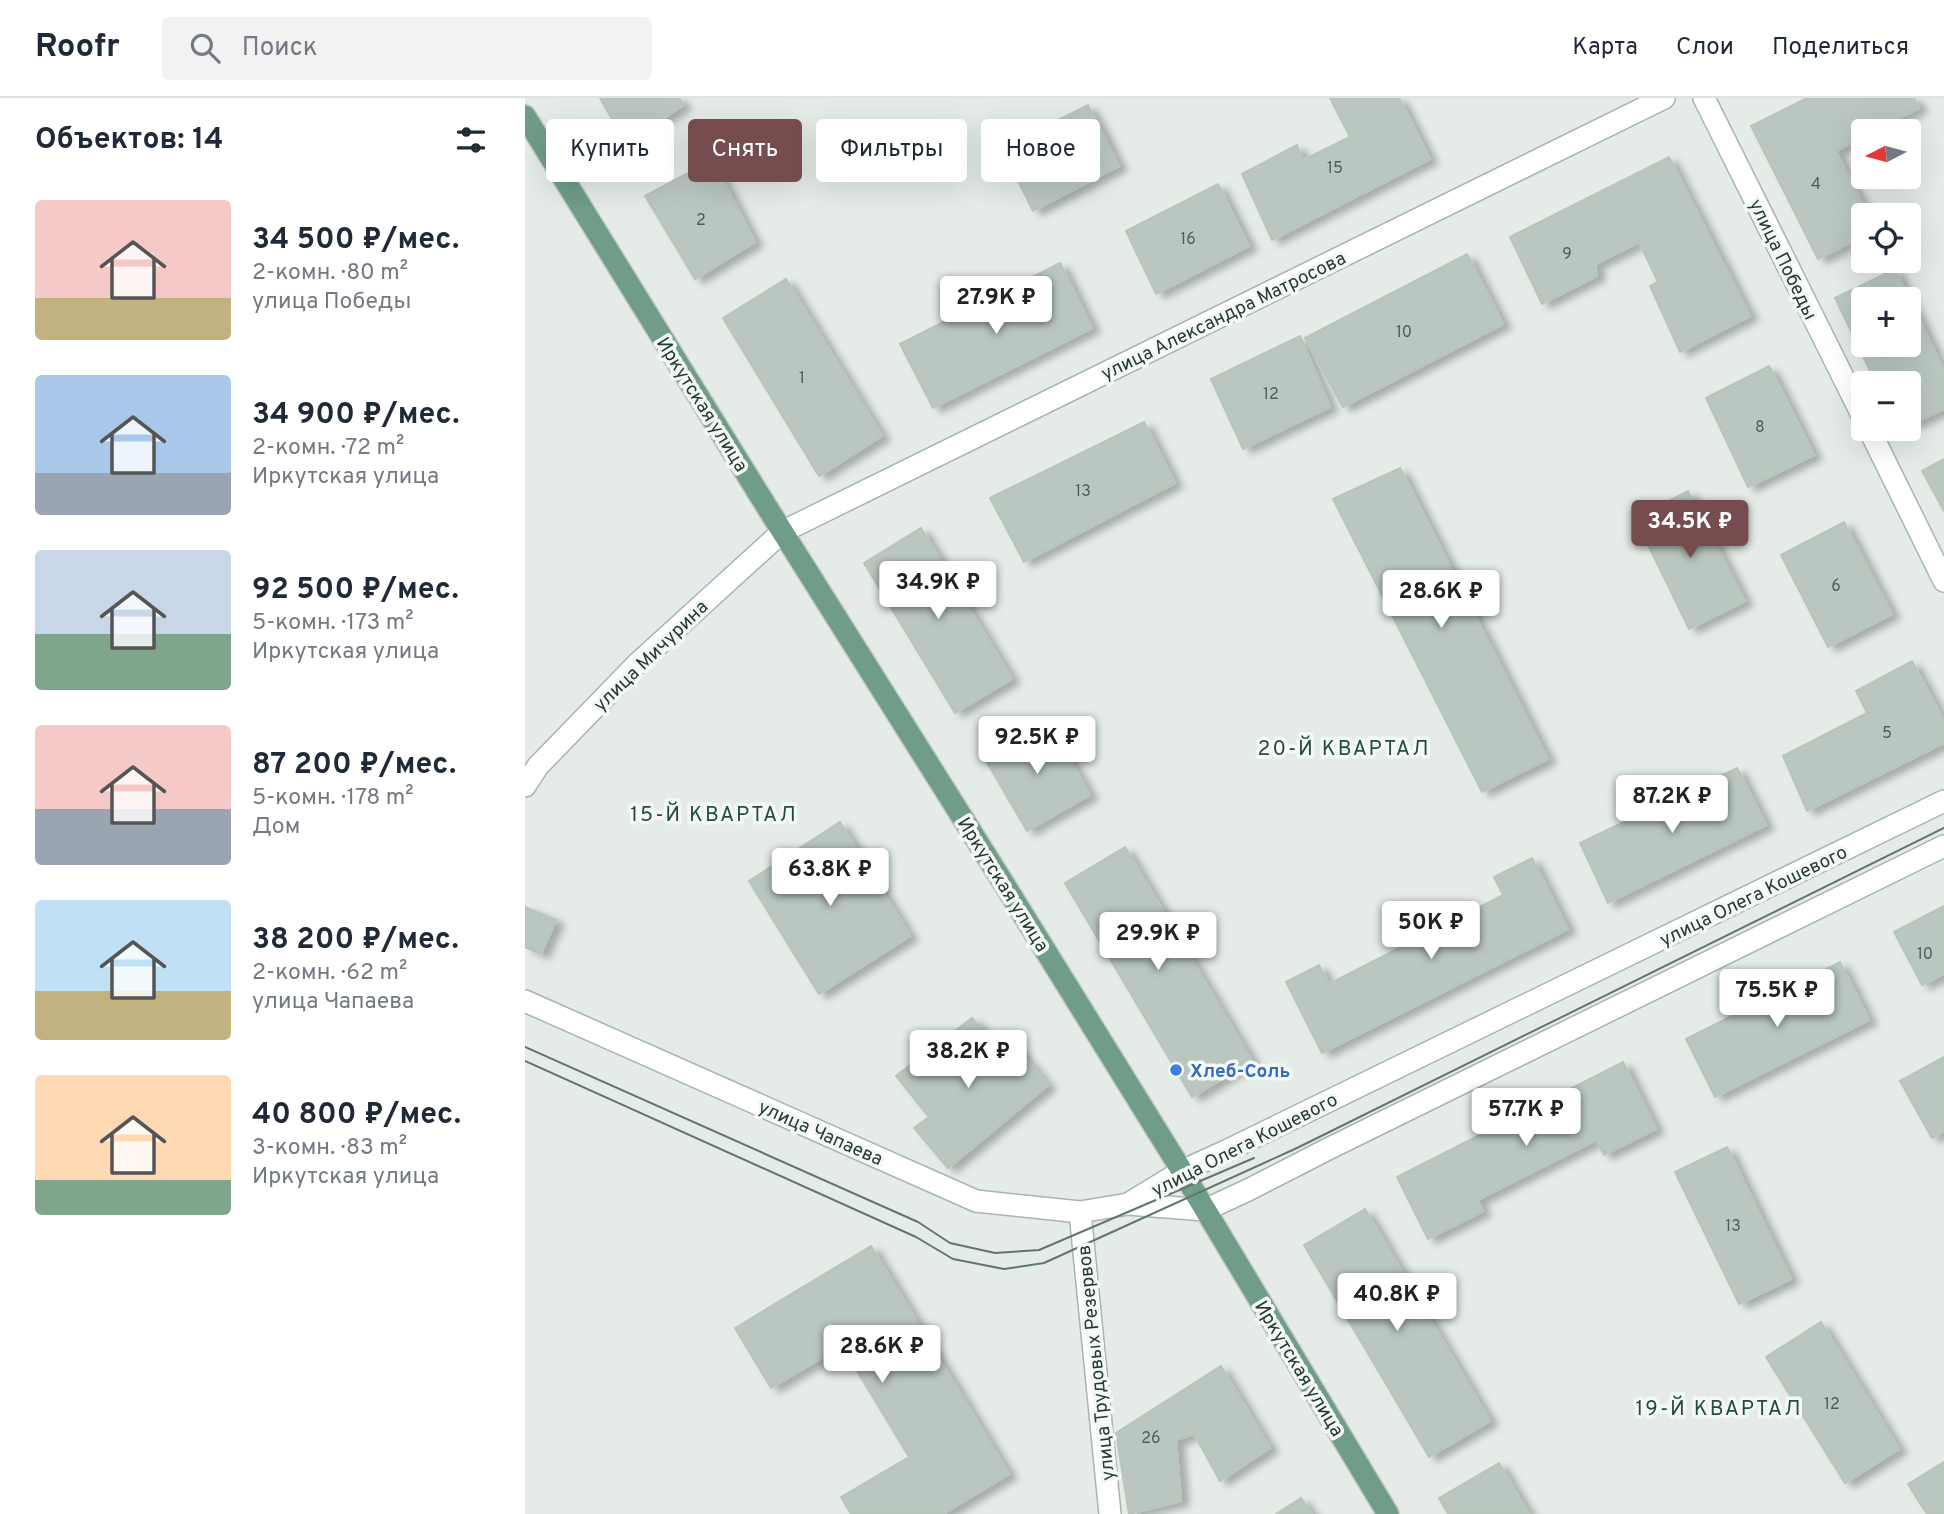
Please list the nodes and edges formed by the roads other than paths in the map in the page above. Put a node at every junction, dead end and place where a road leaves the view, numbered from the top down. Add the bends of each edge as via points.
1 (1664, 98) edge
2 (1704, 98) edge
3 (525, 116) edge
4 (1851, 393) edge
5 (1874, 441) edge
6 (782, 532) junction
7 (1944, 581) edge
8 (525, 786) edge
9 (1944, 802) edge
10 (1944, 846) edge
11 (525, 1001) edge
12 (1182, 1171) junction
13 (1128, 1204) junction
14 (1205, 1210) junction
15 (1080, 1212) junction
16 (1109, 1514) edge
17 (1388, 1514) edge

1 - 6 street, улица Александра Матросова
2 - 4 street, улица Победы
3 - 6 main road, Иркутская улица
5 - 7 street
6 - 8 street, улица Мичурина via 637,664 537,766
6 - 12 main road, Иркутская улица
9 - 12 street, улица Олега Кошевого
10 - 14 street, улица Олега Кошевого
11 - 15 street, улица Чапаева via 976,1201
12 - 13 street, улица Олега Кошевого
12 - 14 main road, Иркутская улица
13 - 14 street, улица Олега Кошевого
13 - 15 street, улица Чапаева
14 - 17 main road, Иркутская улица
15 - 16 street, улица Трудовых Резервов

